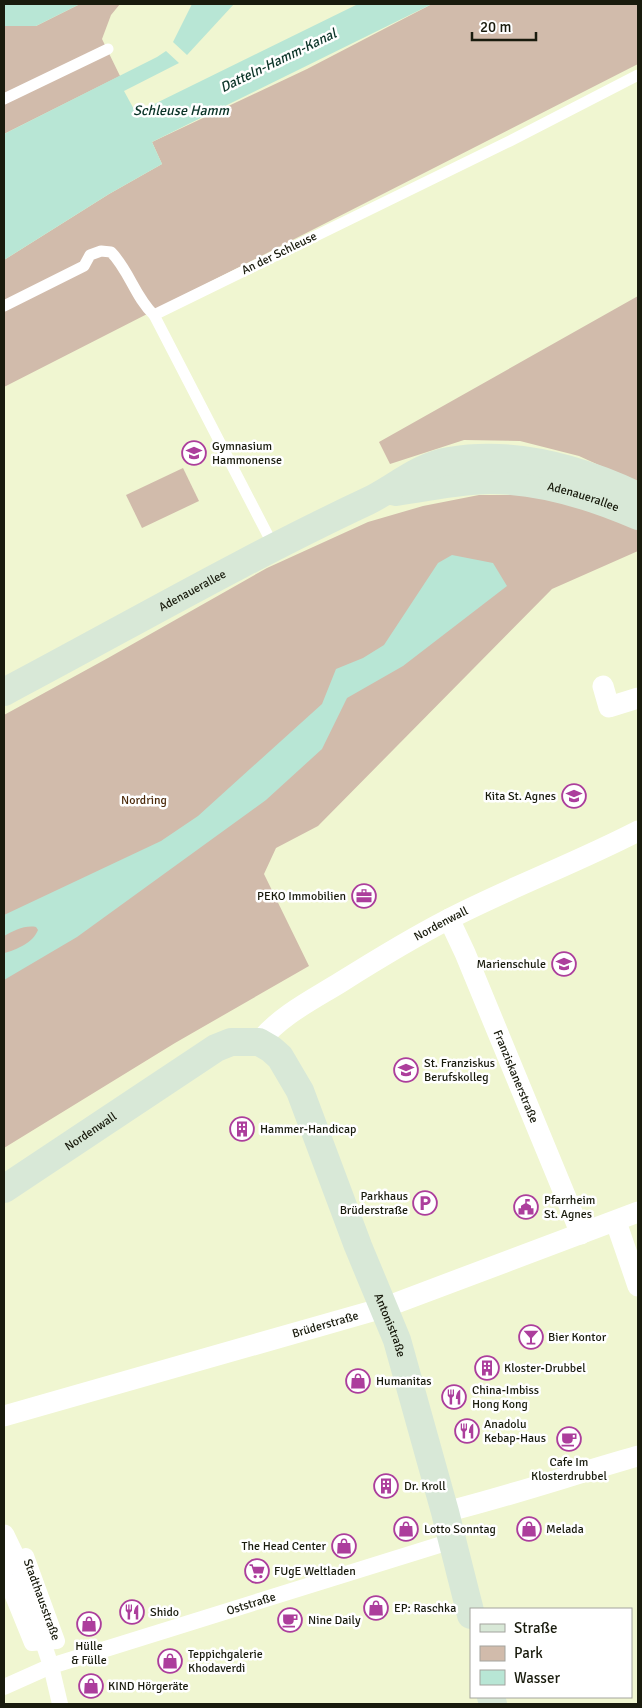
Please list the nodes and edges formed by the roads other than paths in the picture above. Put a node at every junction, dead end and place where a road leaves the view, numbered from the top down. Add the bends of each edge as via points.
1 (108, 49) dead end
2 (638, 75) edge
3 (4, 99) edge
4 (4, 306) edge
5 (154, 315) junction
6 (384, 494) junction
7 (636, 509) edge
8 (274, 547) junction
9 (603, 686) dead end
10 (4, 692) edge
11 (638, 698) edge
12 (638, 831) edge
13 (449, 919) junction
14 (265, 1046) junction
15 (4, 1189) edge
16 (638, 1212) edge
17 (616, 1222) junction
18 (581, 1234) junction
19 (638, 1286) edge
20 (383, 1308) junction
21 (4, 1416) edge
22 (638, 1456) edge
23 (445, 1512) junction
24 (4, 1535) edge
25 (452, 1541) junction
26 (8, 1567) edge
27 (470, 1611) edge
28 (43, 1642) junction
29 (51, 1666) junction
30 (4, 1687) edge
31 (60, 1704) edge

1 - 3 lane
2 - 5 lane, An der Schleuse
4 - 5 lane via 75,272 84,266 90,255 101,251 111,252 119,260
5 - 8 lane
6 - 7 main road, Adenauerallee via 489,480 514,481
6 - 7 main road, Adenauerallee via 415,473 447,462 512,458 576,472
6 - 8 main road, Adenauerallee
8 - 10 main road, Adenauerallee
9 - 11 street via 609,707
12 - 13 street, Nordenwall
13 - 14 street, Nordenwall via 297,1008 272,1027
13 - 18 street, Franziskanerstraße
14 - 15 main road, Nordenwall via 231,1042 216,1048
14 - 20 main road, Antonistraße via 280,1057 300,1091
16 - 17 street, Brüderstraße
17 - 18 street, Brüderstraße
17 - 19 street
18 - 20 street, Brüderstraße
20 - 21 street, Brüderstraße
20 - 23 main road, Antonistraße via 399,1349
22 - 23 street
23 - 25 main road, Antonistraße
24 - 26 street, Stadthausstraße
25 - 27 main road, Antonistraße
25 - 29 street, Oststraße
26 - 28 street, Stadthausstraße via 32,1643
26 - 28 street, Stadthausstraße via 26,1556 56,1641
28 - 29 street, Stadthausstraße
29 - 30 street, Oststraße
29 - 31 street, Stadthausstraße

